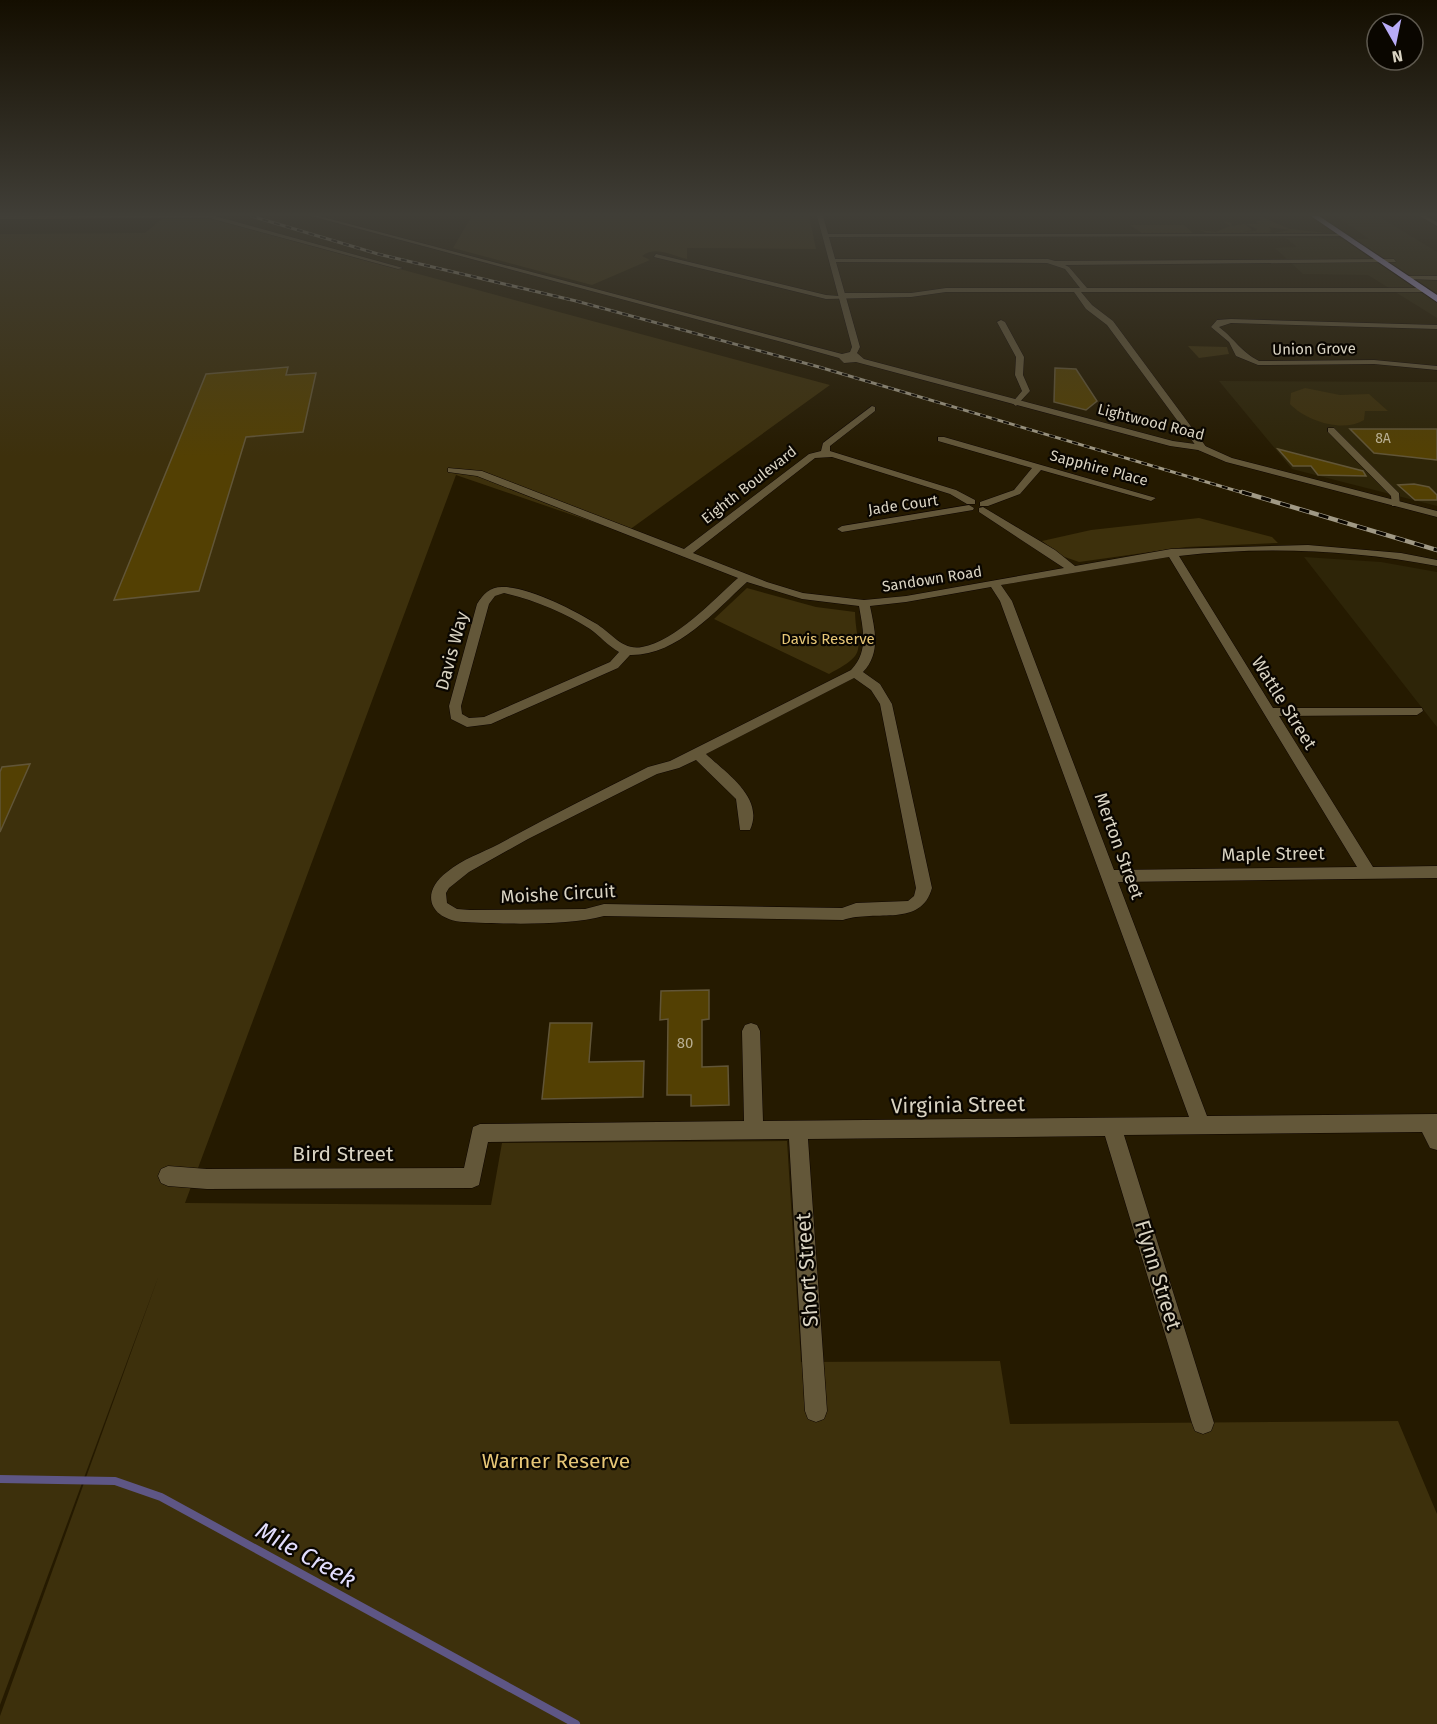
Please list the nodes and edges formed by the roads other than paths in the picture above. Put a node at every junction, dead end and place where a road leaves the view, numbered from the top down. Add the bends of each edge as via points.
1 (617, 296) edge
2 (842, 296) edge
3 (1084, 296) edge
4 (1001, 322) dead end
5 (1437, 327) edge
6 (856, 357) junction
7 (1437, 368) edge
8 (1016, 403) junction
9 (872, 409) dead end
10 (1331, 430) dead end
11 (938, 437) dead end
12 (1202, 448) junction
13 (825, 453) junction
14 (1038, 467) junction
15 (451, 470) dead end
16 (1162, 493) dead end
17 (1396, 504) junction
18 (970, 505) junction
19 (983, 507) junction
20 (1437, 514) edge
21 (831, 524) dead end
22 (1171, 552) junction
23 (686, 553) junction
24 (1437, 563) edge
25 (1072, 569) junction
26 (746, 577) junction
27 (995, 584) junction
28 (864, 603) junction
29 (627, 651) junction
30 (855, 673) junction
31 (1417, 711) dead end
32 (1268, 712) junction
33 (697, 753) junction
34 (745, 826) dead end
35 (1437, 872) edge
36 (1368, 873) junction
37 (1109, 876) junction
38 (751, 1031) dead end
39 (1432, 1123) edge
40 (1201, 1125) junction
41 (1112, 1126) junction
42 (754, 1129) junction
43 (798, 1129) junction
44 (480, 1133) joint
45 (1437, 1141) edge
46 (168, 1176) dead end
47 (816, 1411) dead end
48 (1203, 1424) dead end

1 - 6 street
2 - 6 street
3 - 12 street via 1089,307 1110,323
4 - 8 street via 1020,358 1020,375 1026,391
5 - 7 street, Union Grove via 1231,321 1215,327 1232,341 1239,354 1258,363 1367,362
6 - 8 street, Lightwood Road
8 - 12 street, Lightwood Road via 1180,446
9 - 13 street via 826,445
10 - 17 street via 1396,495
11 - 14 street, Sapphire Place
12 - 17 street, Lightwood Road via 1229,460
13 - 18 street, Eighth Boulevard via 940,487
13 - 23 street, Eighth Boulevard via 812,456
14 - 16 street, Sapphire Place via 1153,501
14 - 19 street, Sapphire Place via 1015,493
15 - 23 street, Sandown Road via 479,473
17 - 20 street, Lightwood Road
18 - 19 street
18 - 21 street, Jade Court via 842,532
19 - 25 street via 1007,527 1046,547
22 - 24 street, Sandown Road via 1308,549 1401,556
22 - 25 street, Sandown Road
22 - 32 street, Wattle Street
23 - 26 street, Sandown Road
25 - 27 street, Sandown Road
26 - 28 street, Sandown Road via 802,596
26 - 29 street via 666,643 643,651
27 - 28 street, Sandown Road
27 - 37 street, Merton Street via 1007,603
28 - 30 street via 871,648 865,663
29 - 29 street, Davis Way via 590,625 516,592 493,592 483,604 455,706 456,716 467,723 486,721 610,668
30 - 33 street, Moishe Circuit
30 - 33 street, Moishe Circuit via 876,687 886,704 924,888 916,904 901,909 856,909 836,914 604,910 585,915 470,916 454,915 440,906 438,893 449,877 653,770
31 - 32 street
32 - 36 street, Wattle Street
33 - 34 street via 742,797
35 - 36 street, Maple Street
36 - 37 street, Maple Street
37 - 40 street, Merton Street
38 - 42 street
39 - 40 street, Virginia Street
39 - 45 street
40 - 41 street, Virginia Street
41 - 43 street, Virginia Street
41 - 48 street, Flynn Street
42 - 43 street, Virginia Street
42 - 44 street, Virginia Street
43 - 47 street, Short Street
44 - 46 street, Bird Street via 471,1178

